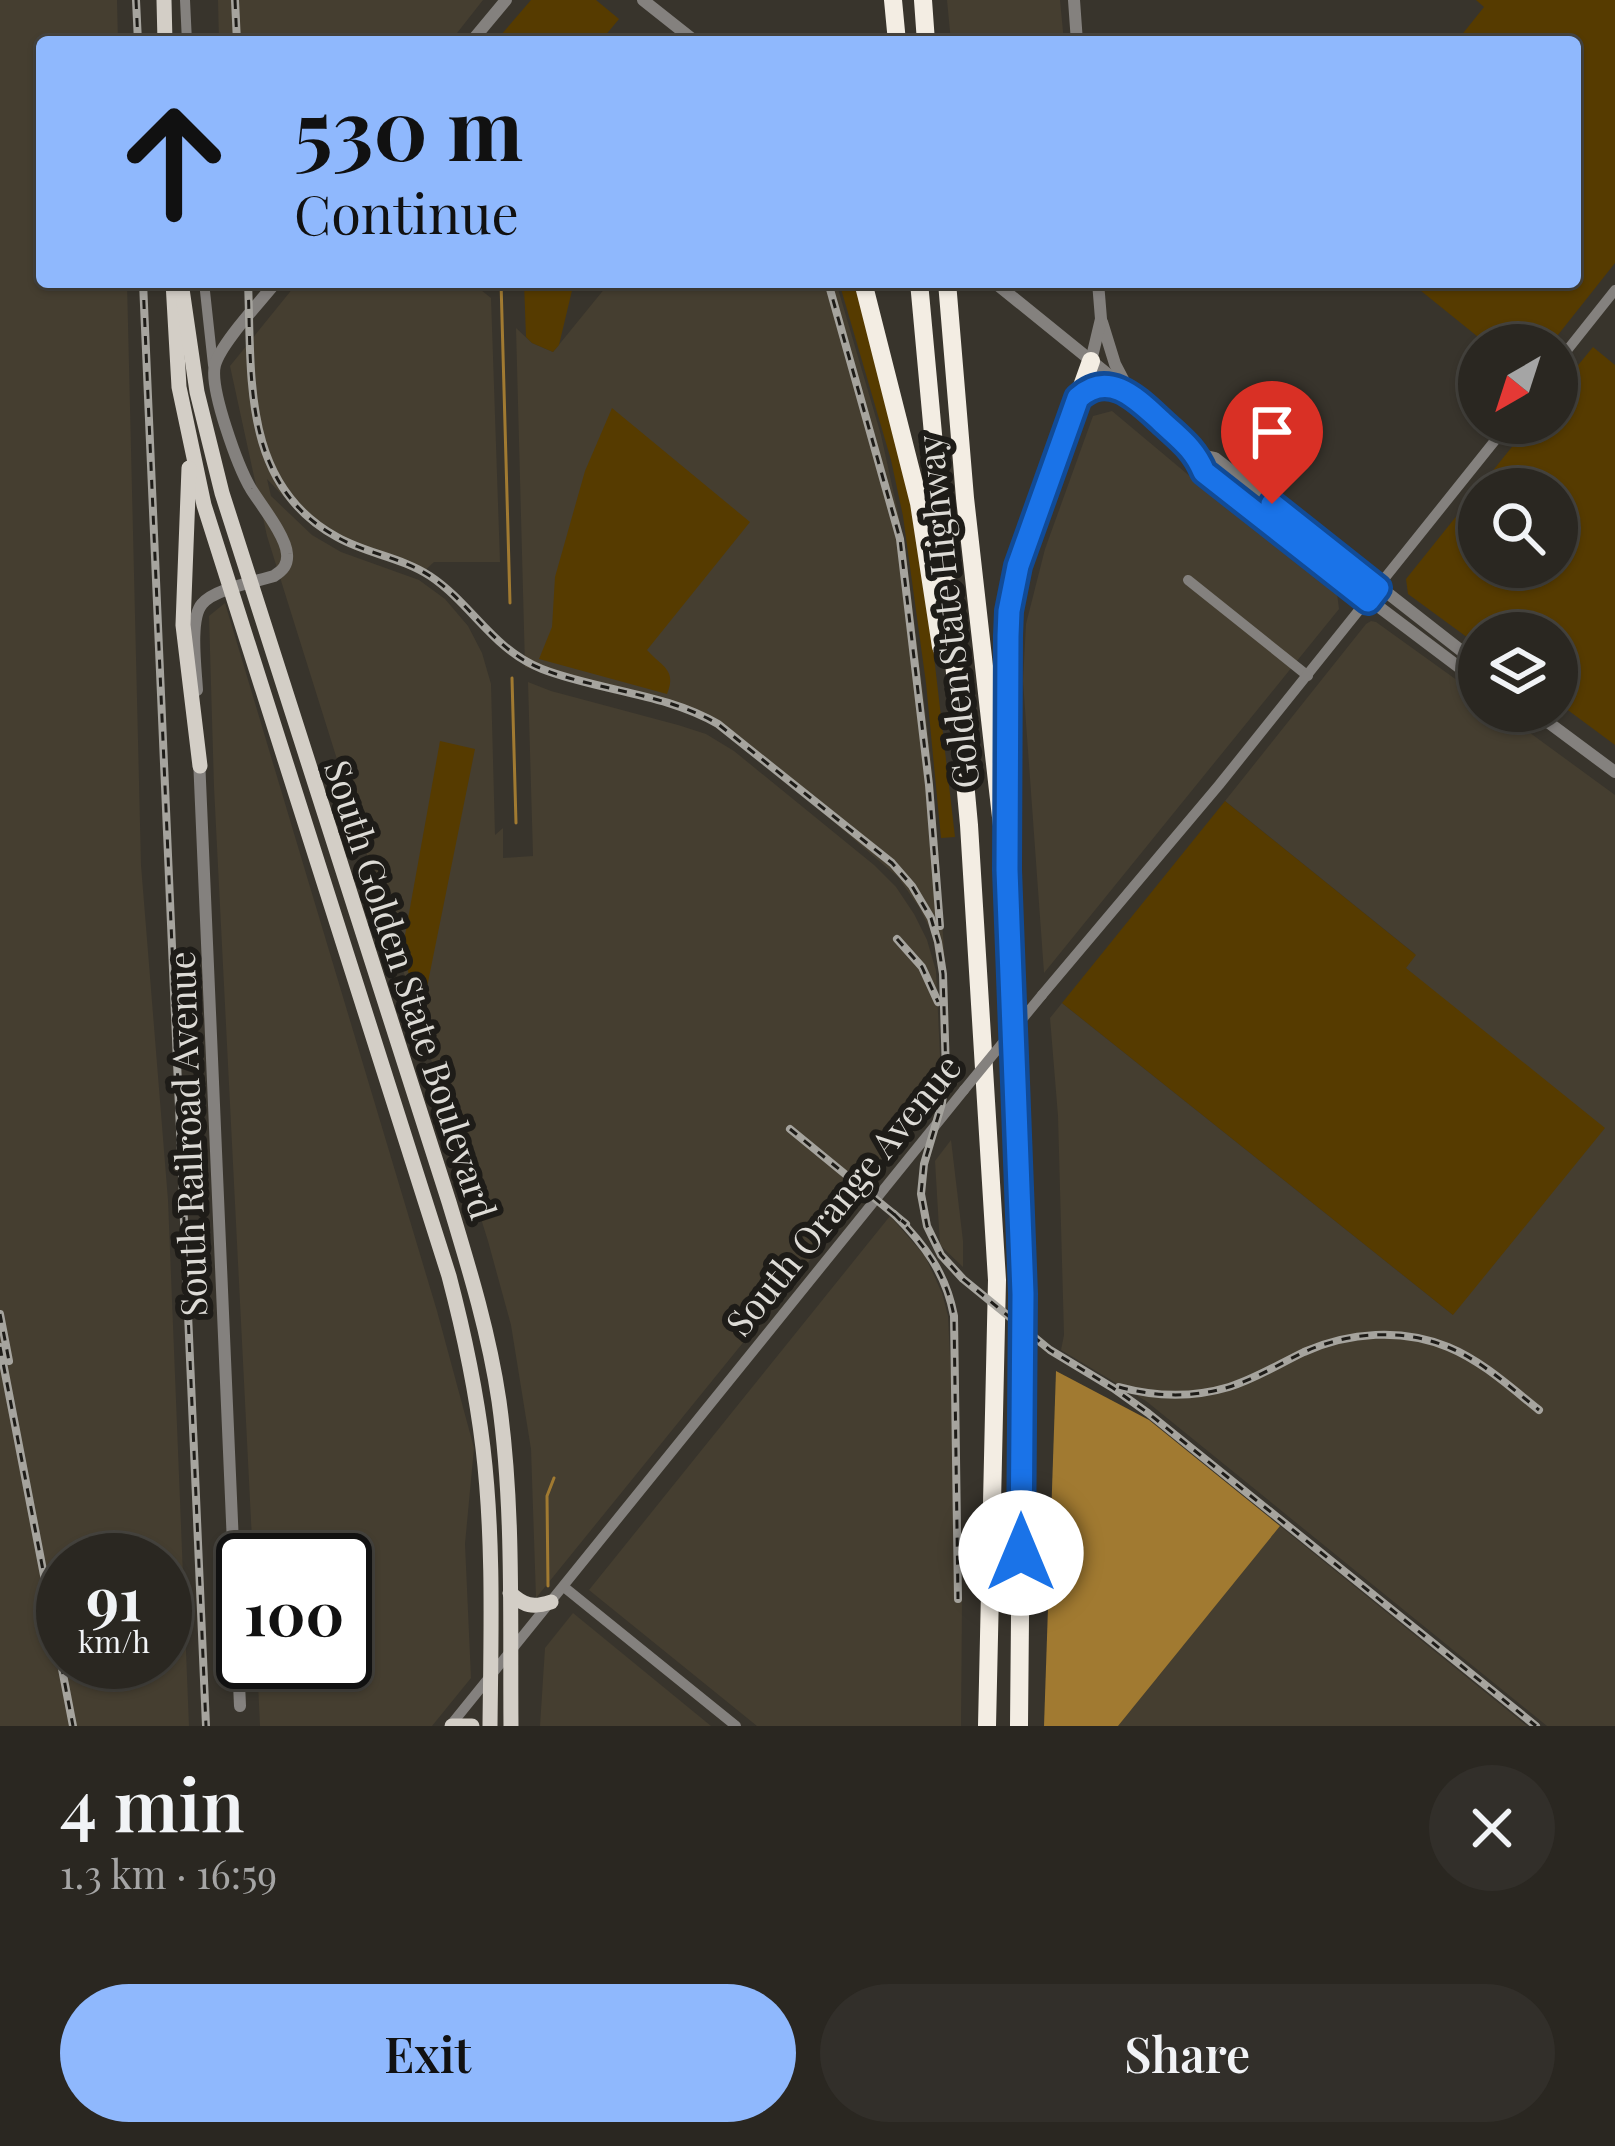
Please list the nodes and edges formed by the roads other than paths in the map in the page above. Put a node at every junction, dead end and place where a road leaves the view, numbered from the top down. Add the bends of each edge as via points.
1 (164, 0) edge
2 (185, 0) edge
3 (506, 0) edge
4 (643, 0) edge
5 (893, 0) edge
6 (923, 0) edge
7 (1074, 0) edge
8 (165, 36) edge
9 (187, 36) edge
10 (475, 36) edge
11 (688, 36) edge
12 (896, 36) edge
13 (926, 36) edge
14 (1077, 36) edge
15 (177, 288) edge
16 (178, 288) edge
17 (205, 288) edge
18 (271, 288) edge
19 (865, 288) edge
20 (920, 288) edge
21 (948, 288) edge
22 (1001, 288) edge
23 (1099, 288) edge
24 (1615, 290) edge
25 (1102, 319) junction
26 (1578, 337) edge
27 (1091, 362) junction
28 (214, 368) junction
29 (1131, 393) junction
30 (1078, 398) junction
31 (1492, 444) edge
32 (190, 447) junction
33 (1197, 454) junction
34 (1188, 580) dead end
35 (241, 586) junction
36 (1378, 588) junction
37 (1368, 601) junction
38 (1458, 649) edge
39 (1458, 667) edge
40 (1308, 676) junction
41 (1561, 732) edge
42 (200, 766) junction
43 (1615, 772) edge
44 (969, 825) junction
45 (1007, 870) junction
46 (564, 1587) junction
47 (511, 1593) junction
48 (551, 1602) junction
49 (510, 1654) junction
50 (490, 1677) junction
51 (240, 1706) dead end
52 (451, 1726) edge
53 (472, 1726) edge
54 (490, 1726) edge
55 (511, 1726) edge
56 (736, 1726) edge
57 (987, 1726) edge
58 (1019, 1726) edge

1 - 8 main road
2 - 9 street
3 - 10 street
4 - 11 street
5 - 12 highway
6 - 13 highway
7 - 14 street
15 - 32 main road, South Golden State Boulevard
16 - 35 main road, South Golden State Boulevard
17 - 28 street
18 - 28 street
19 - 44 highway via 919,503
20 - 44 highway, Golden State Highway
21 - 45 highway, Golden State Highway
22 - 27 street
23 - 25 street
24 - 26 street
25 - 27 street
25 - 29 street
27 - 29 street
27 - 30 highway
28 - 35 street via 240,468 286,549 282,571
29 - 30 highway via 1102,386
29 - 33 street
30 - 45 highway via 1009,611
31 - 36 street, South Orange Avenue
32 - 35 main road, South Golden State Boulevard via 204,505
32 - 42 main road via 183,626
33 - 36 street via 1215,458
33 - 37 street via 1204,472
34 - 40 street
35 - 42 street, South Railroad Avenue via 206,599 196,616
35 - 47 main road, South Golden State Boulevard via 483,1319 505,1453
35 - 50 main road, South Golden State Boulevard via 461,1322 486,1475
36 - 37 street, South Orange Avenue
36 - 38 street
37 - 39 street
37 - 40 street, South Orange Avenue
40 - 46 street, South Orange Avenue, bridge
41 - 43 street
42 - 51 street, South Railroad Avenue
44 - 57 highway, Golden State Highway via 997,1280
45 - 58 highway, Golden State Highway via 1023,1294
46 - 48 street, South Orange Avenue
46 - 56 street
47 - 48 main road via 532,1606
47 - 49 main road, South Golden State Boulevard
48 - 49 street, South Orange Avenue
49 - 50 street, South Orange Avenue
49 - 55 main road, South Golden State Boulevard
50 - 52 street, South Orange Avenue
50 - 54 main road, South Golden State Boulevard
52 - 53 main road

